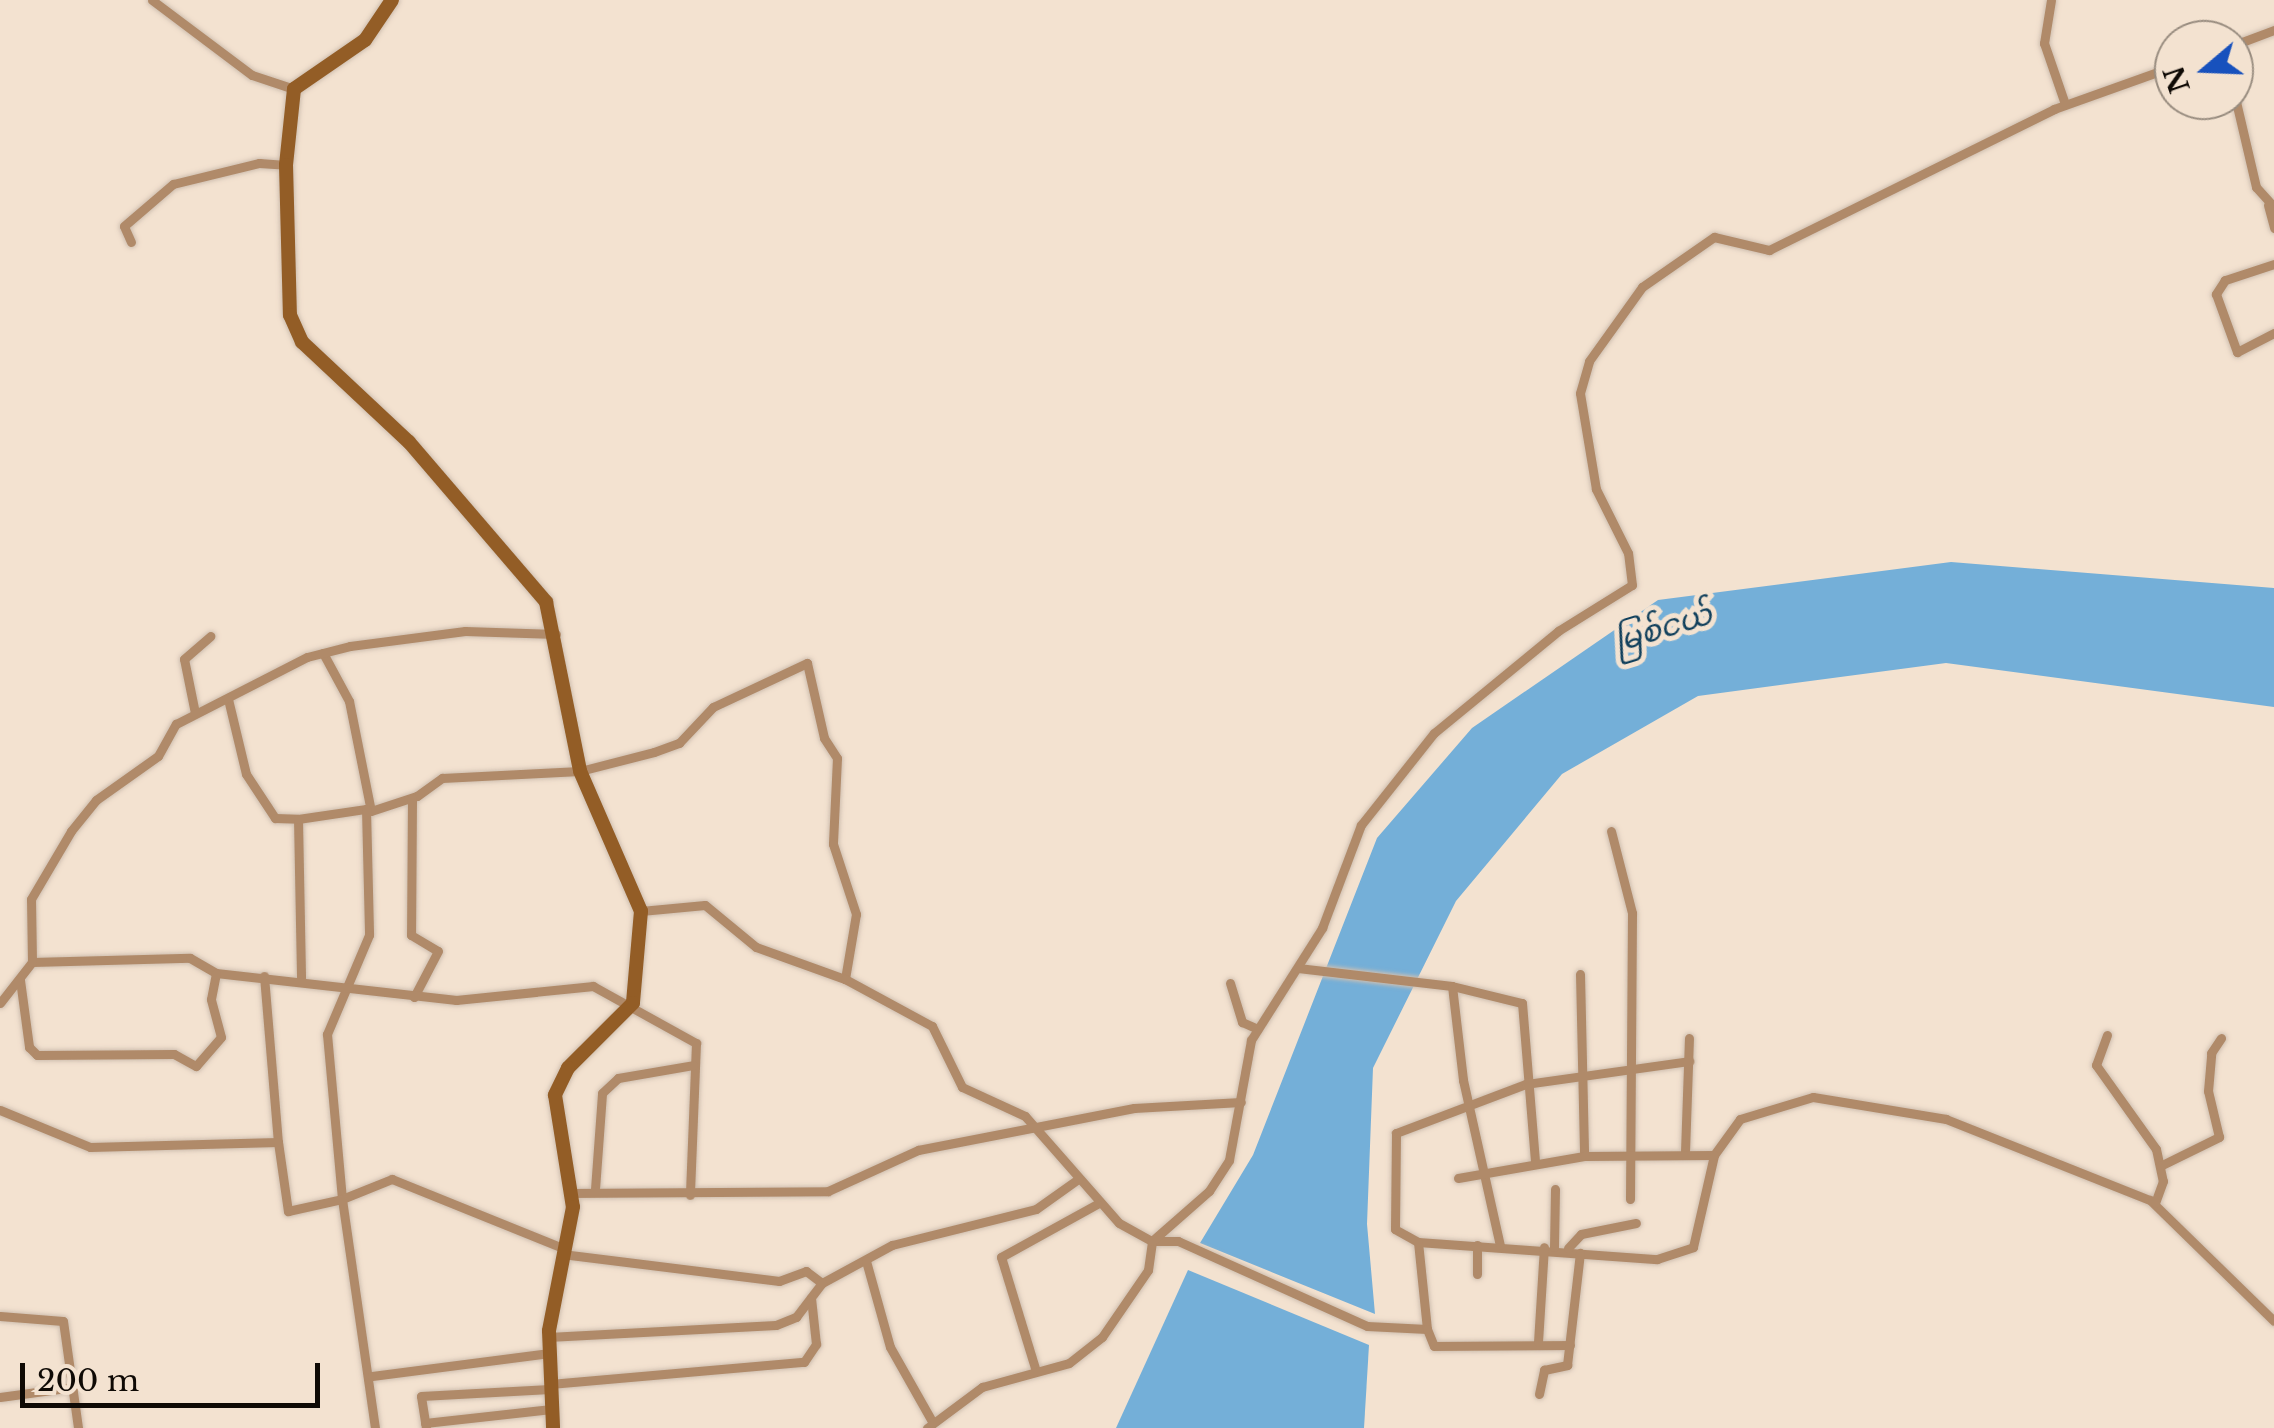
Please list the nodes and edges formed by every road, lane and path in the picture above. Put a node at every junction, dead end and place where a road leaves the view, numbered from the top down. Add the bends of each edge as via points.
1 (152, 0) edge
2 (392, 0) edge
3 (2051, 0) edge
4 (2154, 73) edge
5 (294, 88) junction
6 (2065, 104) junction
7 (2238, 120) edge
8 (286, 164) junction
9 (2271, 206) edge
10 (2274, 228) edge
11 (131, 242) dead end
12 (2274, 264) edge
13 (2274, 332) edge
14 (556, 634) junction
15 (210, 636) dead end
16 (324, 653) junction
17 (228, 699) junction
18 (195, 712) junction
19 (580, 772) junction
20 (412, 798) junction
21 (366, 809) junction
22 (298, 819) junction
23 (1611, 831) dead end
24 (642, 911) junction
25 (32, 962) junction
26 (1298, 968) junction
27 (216, 973) junction
28 (1580, 974) dead end
29 (264, 976) junction
30 (301, 978) junction
31 (20, 980) junction
32 (845, 980) junction
33 (344, 982) junction
34 (1230, 982) dead end
35 (1452, 986) junction
36 (414, 997) junction
37 (0, 1004) edge
38 (633, 1004) junction
39 (1258, 1029) junction
40 (2107, 1035) dead end
41 (1690, 1038) dead end
42 (2222, 1038) dead end
43 (1689, 1061) junction
44 (693, 1065) junction
45 (1634, 1068) junction
46 (1580, 1074) junction
47 (1526, 1084) junction
48 (1241, 1102) junction
49 (1475, 1109) junction
50 (0, 1110) edge
51 (1035, 1126) junction
52 (278, 1142) junction
53 (1685, 1152) junction
54 (1632, 1153) junction
55 (1714, 1155) junction
56 (1584, 1156) junction
57 (1535, 1161) junction
58 (2160, 1166) junction
59 (1485, 1168) junction
60 (1458, 1178) dead end
61 (1078, 1179) junction
62 (595, 1189) junction
63 (1556, 1189) dead end
64 (571, 1193) junction
65 (690, 1195) junction
66 (342, 1199) junction
67 (1630, 1199) dead end
68 (2154, 1203) junction
69 (1097, 1204) junction
70 (1636, 1223) dead end
71 (1152, 1241) junction
72 (1418, 1242) junction
73 (1500, 1244) junction
74 (1476, 1245) junction
75 (1549, 1247) junction
76 (1568, 1248) junction
77 (563, 1251) junction
78 (1580, 1253) junction
79 (866, 1261) junction
80 (1477, 1274) dead end
81 (822, 1282) junction
82 (811, 1298) junction
83 (0, 1316) edge
84 (2274, 1320) edge
85 (1427, 1330) junction
86 (1538, 1342) junction
87 (548, 1345) junction
88 (1570, 1345) junction
89 (1035, 1368) junction
90 (372, 1376) junction
91 (73, 1386) junction
92 (550, 1387) junction
93 (1538, 1394) dead end
94 (0, 1397) edge
95 (551, 1409) junction
96 (425, 1426) edge
97 (930, 1426) edge
98 (78, 1428) edge
99 (374, 1428) edge
100 (552, 1428) edge

1 - 5 street via 252,74
2 - 5 street via 365,40
3 - 6 street via 2044,43
4 - 6 street
5 - 8 street
6 - 26 street via 1769,250 1714,237 1642,286 1590,361 1580,392 1596,488 1632,563 1632,585 1558,631 1412,757 1355,835 1322,928
7 - 9 street
8 - 11 street via 259,163 173,184 124,226
8 - 14 street via 290,315 302,342 399,432 462,512 536,586
9 - 10 street
12 - 13 street via 2224,280 2216,294 2237,352
14 - 16 street via 465,631
14 - 19 street
15 - 18 street via 184,660
16 - 17 street
16 - 21 street via 350,701
17 - 18 street
17 - 22 street via 246,774 275,818
18 - 25 street via 71,831 31,900
19 - 20 street via 442,778
19 - 24 street
19 - 32 street via 679,743 713,707 807,663 824,738 832,739 837,758 832,844 856,914
20 - 21 street
20 - 36 street via 412,935 438,951
21 - 22 street
21 - 33 street via 369,935
22 - 30 street
23 - 45 street via 1632,903
24 - 32 street via 705,905 756,947
24 - 38 street
25 - 27 street via 190,958
25 - 31 street
26 - 35 street via 1442,979
26 - 39 street
27 - 29 street
27 - 31 street via 211,999 221,1037 196,1066 174,1054 37,1055 29,1046
28 - 46 street
29 - 30 street
29 - 52 street
30 - 33 street
31 - 37 street
32 - 51 street via 932,1026 962,1087
33 - 36 street
33 - 66 street via 327,1034
34 - 39 street via 1242,1022
35 - 47 street via 1520,998
35 - 49 street via 1463,1080
36 - 38 street via 471,1000 582,986
38 - 44 street via 696,1043
38 - 64 street via 558,1080 556,1118
39 - 48 street
40 - 58 street via 2096,1065 2138,1114
41 - 43 street
42 - 58 street via 2211,1053 2208,1091 2220,1137
43 - 45 street
43 - 53 street
44 - 62 street via 618,1078 602,1093
44 - 65 street
45 - 46 street
45 - 54 street
46 - 47 street
46 - 56 street
47 - 49 street
47 - 57 street
48 - 51 street
48 - 71 street via 1222,1174
49 - 59 street
49 - 72 street via 1394,1135 1395,1229
50 - 52 street via 90,1148
51 - 61 street
51 - 65 street via 996,1141 918,1150 828,1191
52 - 66 street via 288,1211
53 - 54 street
53 - 55 street
54 - 56 street
54 - 67 street
55 - 68 street via 1740,1119 1813,1096 1946,1119 2026,1144
55 - 78 street via 1698,1244 1657,1259
56 - 57 street
57 - 59 street
58 - 68 street
59 - 60 street
59 - 73 street
61 - 69 street
61 - 79 street via 1036,1208 892,1245
62 - 64 street
62 - 65 street
63 - 75 street
64 - 77 street
66 - 77 street via 392,1179
66 - 90 street
68 - 84 street
69 - 71 street
69 - 89 street via 1001,1257
70 - 76 street via 1582,1234
71 - 85 street via 1178,1241 1331,1313
71 - 89 street via 1148,1270 1102,1337 1069,1363
72 - 74 street
72 - 85 street
73 - 74 street
73 - 75 street
74 - 80 street
75 - 76 street
75 - 86 street
76 - 78 street
77 - 81 street via 779,1281 806,1271
77 - 87 street
78 - 88 street
79 - 81 street
79 - 97 street via 890,1346
81 - 82 street
82 - 87 street via 796,1317 764,1327
82 - 92 street via 816,1344 804,1362
83 - 91 street via 60,1318
85 - 86 street via 1434,1346
86 - 88 street
87 - 90 street
87 - 92 street
88 - 93 street via 1568,1365 1544,1370
89 - 97 street via 982,1387
90 - 99 street
91 - 94 street
91 - 98 street
92 - 95 street
92 - 96 street via 421,1396
95 - 96 street
95 - 100 street

